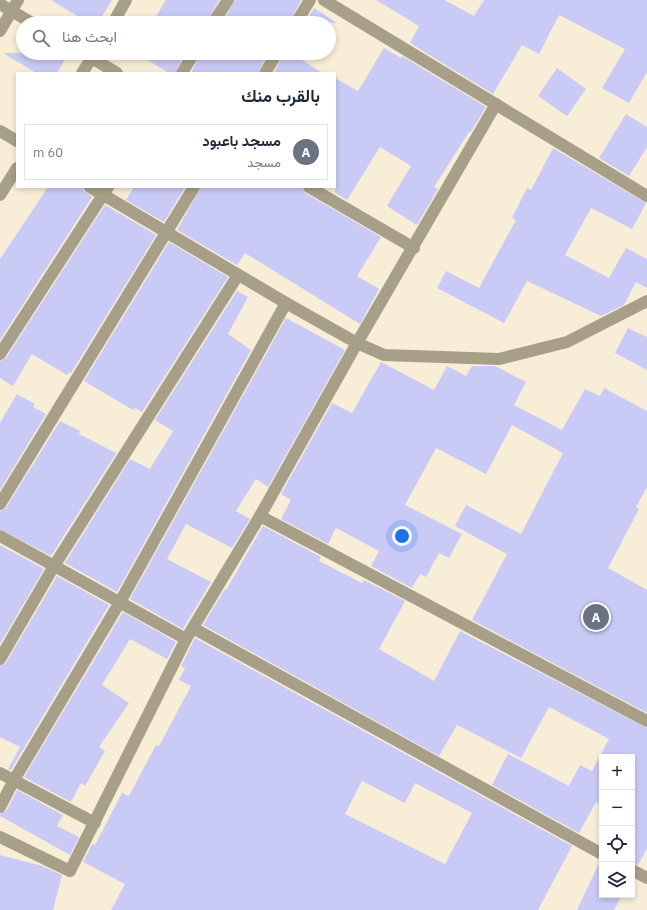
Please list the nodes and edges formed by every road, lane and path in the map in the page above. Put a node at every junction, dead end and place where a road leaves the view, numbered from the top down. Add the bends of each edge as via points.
1 (18, 0) edge
2 (126, 0) edge
3 (228, 0) edge
4 (310, 0) edge
5 (324, 0) edge
6 (0, 4) edge
7 (12, 11) junction
8 (20, 16) edge
9 (117, 16) edge
10 (218, 16) edge
11 (300, 16) edge
12 (0, 31) edge
13 (88, 60) edge
14 (97, 60) edge
15 (190, 60) edge
16 (273, 60) edge
17 (82, 72) edge
18 (115, 72) edge
19 (183, 72) edge
20 (266, 72) edge
21 (496, 104) junction
22 (0, 131) edge
23 (16, 140) edge
24 (16, 170) edge
25 (94, 188) edge
26 (193, 188) edge
27 (311, 188) edge
28 (105, 191) edge
29 (0, 195) edge
30 (647, 196) edge
31 (166, 232) junction
32 (414, 248) junction
33 (238, 275) junction
34 (646, 299) edge
35 (286, 303) junction
36 (357, 344) junction
37 (0, 354) edge
38 (0, 504) edge
39 (260, 516) junction
40 (0, 536) edge
41 (54, 566) junction
42 (120, 602) junction
43 (193, 628) junction
44 (186, 640) junction
45 (0, 659) edge
46 (647, 721) edge
47 (0, 773) edge
48 (14, 780) junction
49 (0, 808) edge
50 (94, 823) junction
51 (0, 836) edge
52 (599, 852) edge
53 (635, 872) edge
54 (647, 878) edge

1 - 7 street
2 - 9 street
3 - 10 street
4 - 11 street
5 - 21 street
6 - 7 street
7 - 8 street
7 - 12 street
13 - 17 street
14 - 18 street
15 - 19 street
16 - 20 street
21 - 30 street
21 - 32 street
22 - 23 street
24 - 29 street
25 - 28 street
26 - 31 street
27 - 32 street
28 - 31 street
28 - 37 street
31 - 33 street
31 - 38 street
32 - 36 street
33 - 35 street
33 - 41 street
34 - 36 street via 610,321 567,342 499,359 384,355
35 - 36 street
35 - 42 street
36 - 39 street
39 - 43 street
39 - 46 street
40 - 41 street
41 - 42 street
41 - 45 street
42 - 44 street
42 - 48 street
43 - 44 street
43 - 52 street
44 - 50 street
47 - 48 street
48 - 49 street
48 - 50 street
50 - 51 street via 70,871
53 - 54 street

